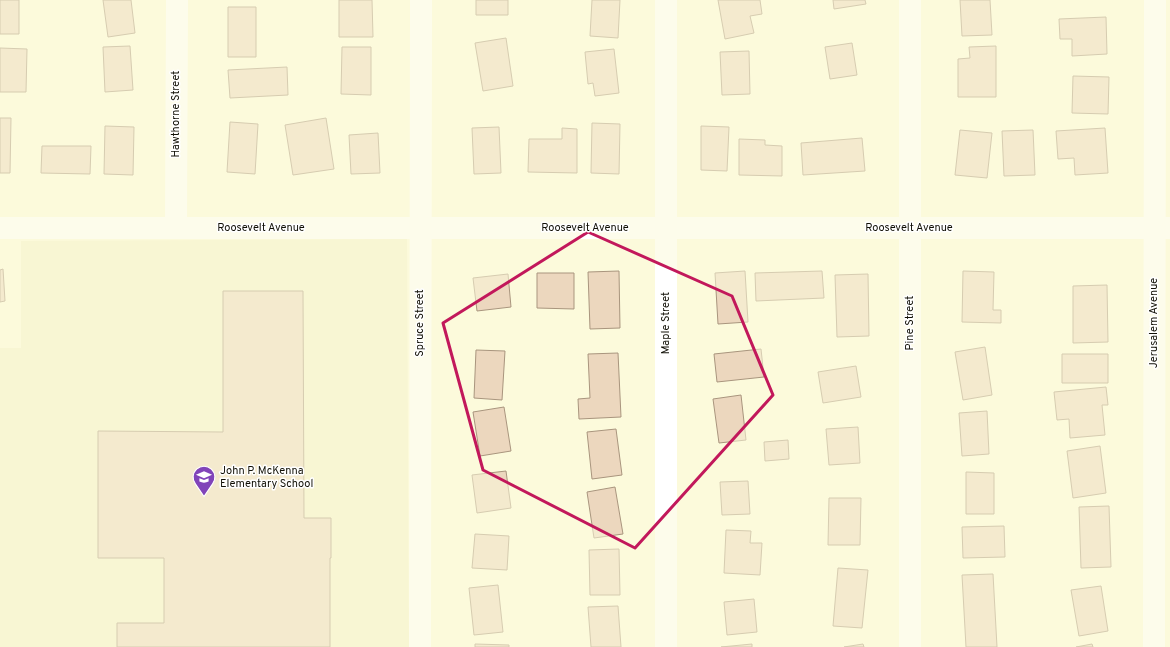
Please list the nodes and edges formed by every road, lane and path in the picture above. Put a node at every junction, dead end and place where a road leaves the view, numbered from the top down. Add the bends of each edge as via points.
1 (177, 0) edge
2 (421, 0) edge
3 (666, 0) edge
4 (910, 0) edge
5 (1155, 0) edge
6 (0, 228) edge
7 (176, 228) junction
8 (420, 228) junction
9 (666, 228) junction
10 (910, 228) junction
11 (1162, 228) edge
12 (420, 647) edge
13 (666, 647) edge
14 (910, 647) edge
15 (1154, 647) edge

1 - 7 street, Hawthorne Street
2 - 8 street, Spruce Street
3 - 9 street, Maple Street
4 - 10 street, Pine Street
5 - 11 street, Jerusalem Avenue
6 - 7 street, Roosevelt Avenue
7 - 8 street, Roosevelt Avenue
8 - 9 street, Roosevelt Avenue
8 - 12 street, Spruce Street
9 - 10 street, Roosevelt Avenue
9 - 13 street, Maple Street
10 - 11 street, Roosevelt Avenue
10 - 14 street, Pine Street
11 - 15 street, Jerusalem Avenue

